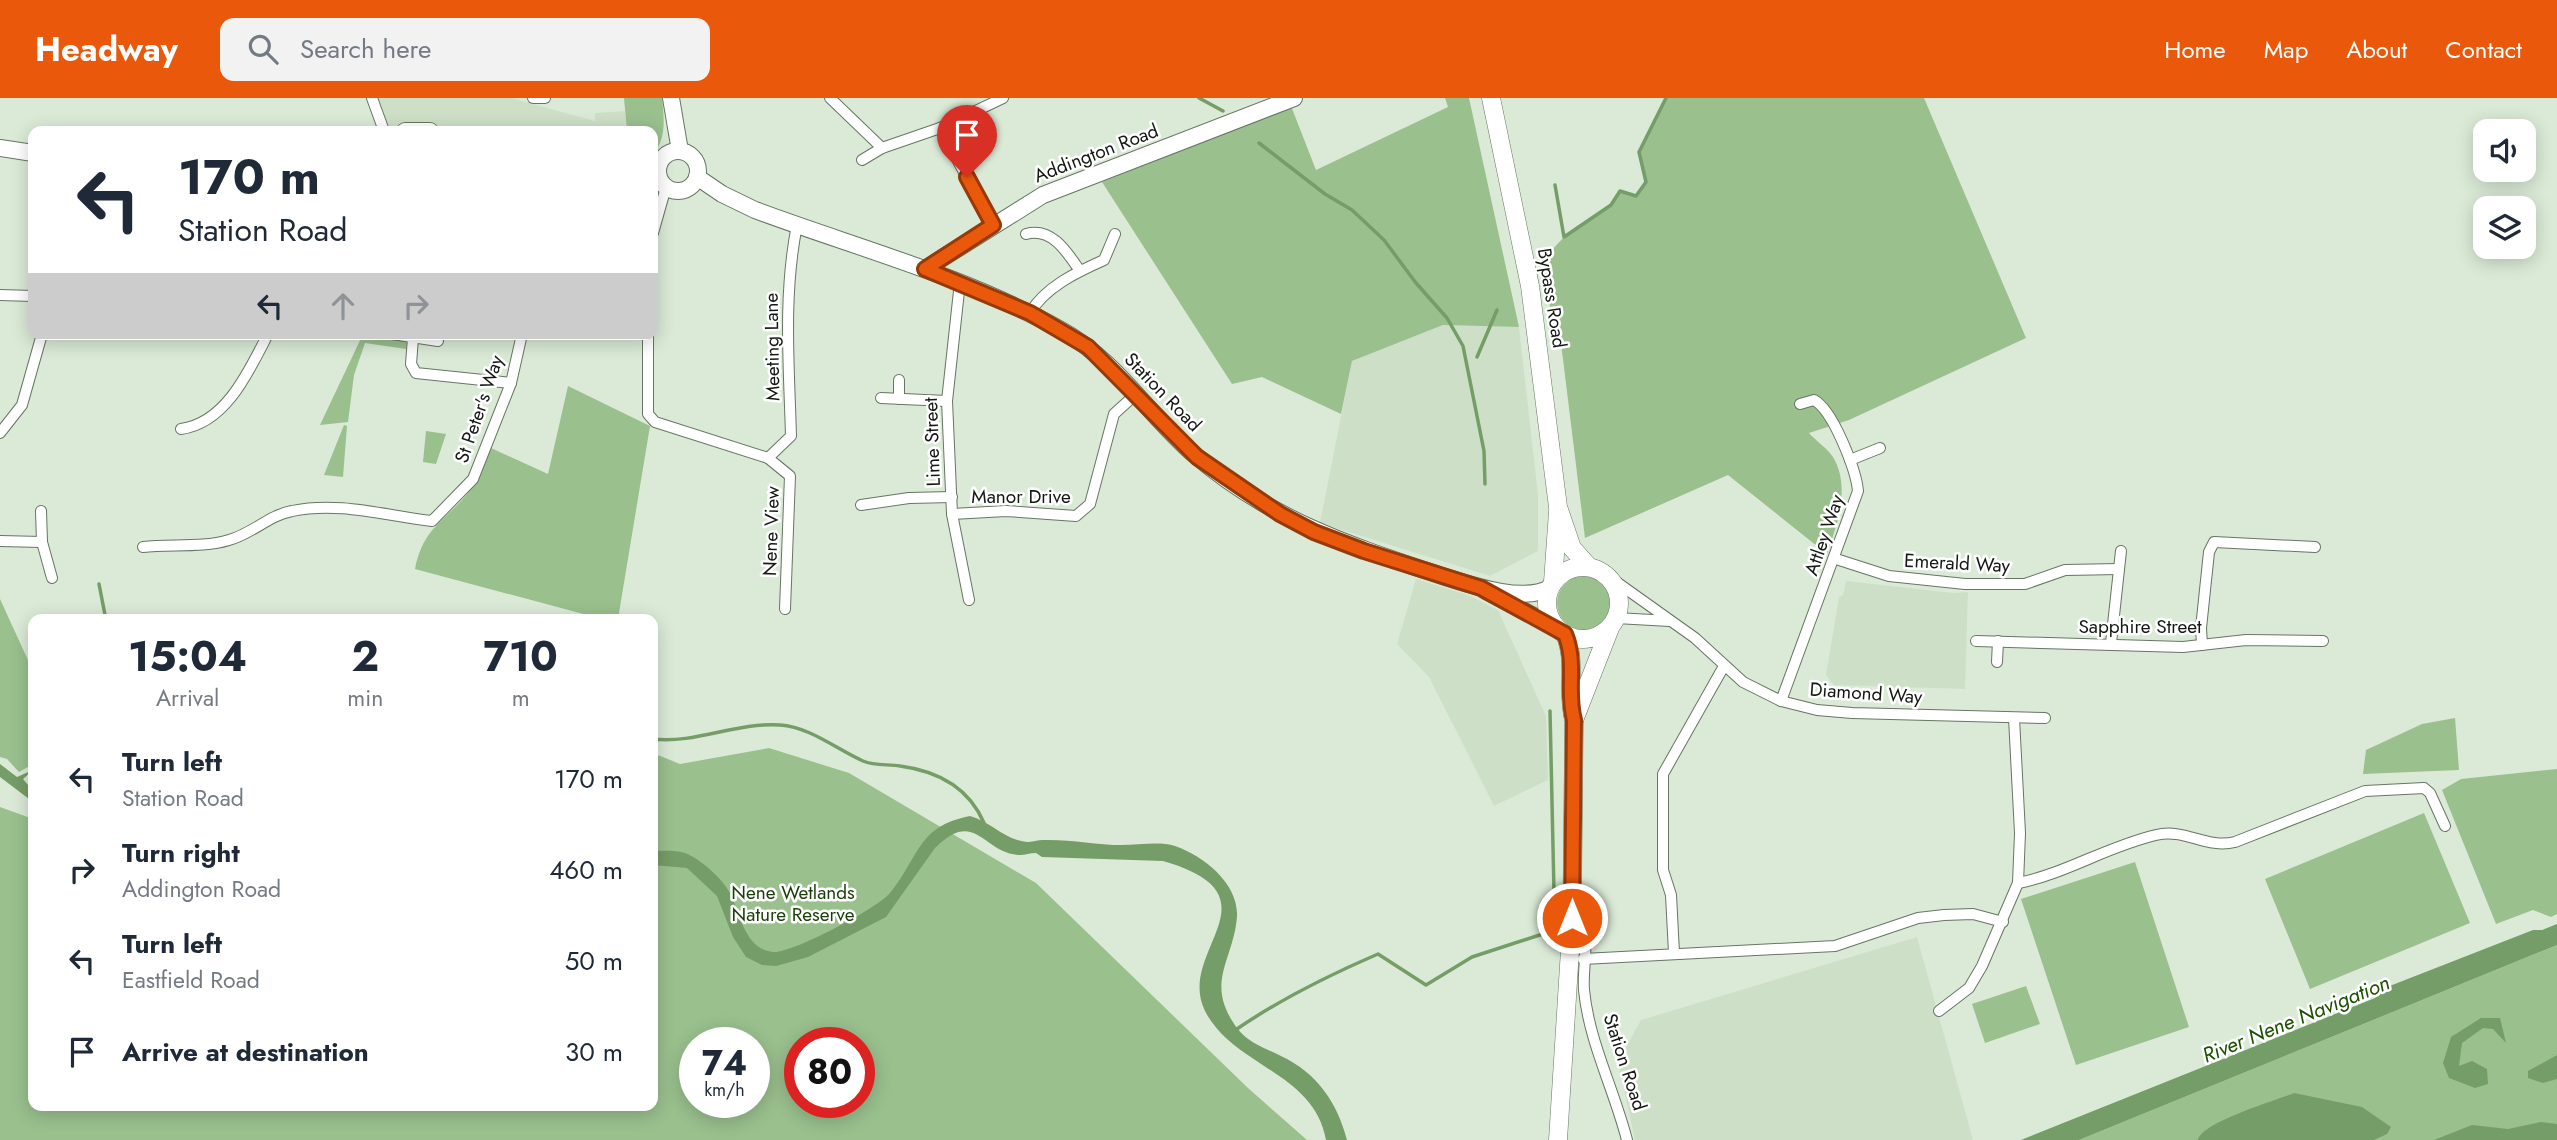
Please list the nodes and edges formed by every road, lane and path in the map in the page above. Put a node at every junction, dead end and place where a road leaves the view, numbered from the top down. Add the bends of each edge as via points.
1 (372, 98) edge
2 (533, 98) edge
3 (545, 98) edge
4 (671, 98) edge
5 (830, 98) edge
6 (1003, 98) edge
7 (1294, 98) edge
8 (1491, 98) edge
9 (382, 126) edge
10 (940, 128) junction
11 (0, 148) edge
12 (882, 148) junction
13 (680, 151) junction
14 (28, 152) edge
15 (862, 160) dead end
16 (658, 167) edge
17 (658, 175) edge
18 (697, 177) junction
19 (666, 187) junction
20 (658, 215) edge
21 (797, 225) junction
22 (993, 225) junction
23 (1026, 234) dead end
24 (1115, 234) dead end
25 (925, 269) junction
26 (1080, 271) junction
27 (960, 282) junction
28 (0, 295) edge
29 (28, 296) edge
30 (1030, 313) junction
31 (40, 340) edge
32 (265, 340) edge
33 (413, 340) edge
34 (430, 340) edge
35 (521, 340) edge
36 (648, 340) edge
37 (438, 341) dead end
38 (898, 380) dead end
39 (511, 383) junction
40 (1136, 394) junction
41 (881, 398) dead end
42 (899, 399) junction
43 (947, 401) junction
44 (1800, 404) dead end
45 (181, 429) dead end
46 (0, 433) edge
47 (1880, 448) dead end
48 (768, 458) junction
49 (1850, 460) junction
50 (952, 497) junction
51 (861, 505) dead end
52 (1558, 507) junction
53 (41, 511) dead end
54 (952, 514) junction
55 (0, 541) edge
56 (42, 542) junction
57 (143, 547) dead end
58 (2315, 547) dead end
59 (2121, 551) dead end
60 (1836, 559) junction
61 (1589, 567) junction
62 (2119, 569) junction
63 (1608, 576) junction
64 (52, 578) dead end
65 (1552, 585) junction
66 (1481, 588) junction
67 (969, 600) dead end
68 (785, 609) dead end
69 (1670, 621) junction
70 (1613, 623) junction
71 (1562, 632) junction
72 (1976, 640) dead end
73 (2323, 640) dead end
74 (1998, 642) junction
75 (2111, 643) junction
76 (2202, 645) junction
77 (1997, 663) dead end
78 (1724, 666) junction
79 (1781, 701) junction
80 (2014, 718) junction
81 (2045, 718) dead end
82 (1574, 720) junction
83 (2445, 826) dead end
84 (2018, 883) junction
85 (1572, 918) junction
86 (2003, 922) junction
87 (1674, 953) junction
88 (1583, 958) junction
89 (1939, 1012) dead end
90 (1558, 1140) edge
91 (1627, 1140) edge

1 - 9 street
2 - 3 street
4 - 13 main road
5 - 12 street
6 - 10 street
7 - 22 main road, Addington Road via 1043,195
8 - 52 highway, Bypass Road via 1530,286
10 - 12 street
10 - 22 street
11 - 14 main road
12 - 15 street
13 - 16 main road via 666,155
13 - 18 main road via 696,162
17 - 19 main road
18 - 19 main road via 682,190
18 - 21 main road, Station Road via 722,194
19 - 20 street
21 - 25 main road, Station Road
21 - 48 street, Meeting Lane via 788,270 791,436
22 - 25 main road, Addington Road
23 - 26 street via 1034,231 1052,237
24 - 26 street via 1104,260
25 - 27 main road, Station Road
26 - 30 street via 1039,298
27 - 30 main road, Station Road
27 - 43 street, Lime Street
28 - 29 street
30 - 40 main road, Station Road via 1088,347
31 - 46 street via 22,405
32 - 45 street via 238,388 208,421
33 - 39 street via 411,364 416,373
34 - 37 street
35 - 39 street, St Peter's Way
36 - 48 street, Nene View via 648,414 654,422
38 - 42 street
39 - 57 street, St Peter's Way via 473,479 432,521 350,508 293,510 220,543
40 - 54 street, Manor Drive via 1114,414 1090,504 1076,516 1006,511
40 - 66 main road, Station Road via 1197,457 1280,514 1364,551
41 - 42 street
42 - 43 street
43 - 50 street, Lime Street
44 - 49 street, Attley Way via 1814,400 1821,404
47 - 49 street
48 - 68 street, Nene View via 790,476
49 - 60 street, Attley Way via 1858,491
50 - 51 street
50 - 54 street, Lime Street
52 - 61 highway, Bypass Road via 1572,548
52 - 65 highway, Bypass Road
53 - 56 street
54 - 67 street, Lime Street
55 - 56 street
56 - 64 street
58 - 76 street via 2214,542
59 - 62 street
60 - 62 street, Emerald Way via 1889,576 1965,584 2025,584 2065,570
60 - 79 street, Attley Way
61 - 63 highway
61 - 65 highway via 1572,568
62 - 75 street
63 - 69 street, Diamond Way
63 - 70 highway via 1619,599
65 - 66 main road, Station Road via 1535,595
65 - 71 highway via 1548,611
66 - 71 main road, Station Road
69 - 70 street
69 - 78 street, Diamond Way
70 - 71 highway via 1601,635 1586,639
70 - 82 highway, Station Road
71 - 82 highway, Station Road via 1573,657 1570,706
72 - 74 street, Sapphire Street
73 - 76 street, Sapphire Street
74 - 75 street, Sapphire Street
74 - 77 street
75 - 76 street, Sapphire Street
78 - 79 street, Diamond Way via 1743,682
78 - 87 street via 1663,774 1663,870 1671,895
79 - 80 street, Diamond Way via 1852,713
80 - 81 street, Diamond Way
80 - 84 street
82 - 85 highway, Station Road
83 - 84 street via 2424,788 2365,791 2235,842 2219,846 2181,834 2157,835
84 - 86 street
85 - 88 street, Station Road via 1583,926
85 - 90 highway, Station Road
86 - 87 street via 1973,914 1944,915 1918,918 1835,946
86 - 89 street via 1969,988
87 - 88 street
88 - 91 street, Station Road via 1589,1024

